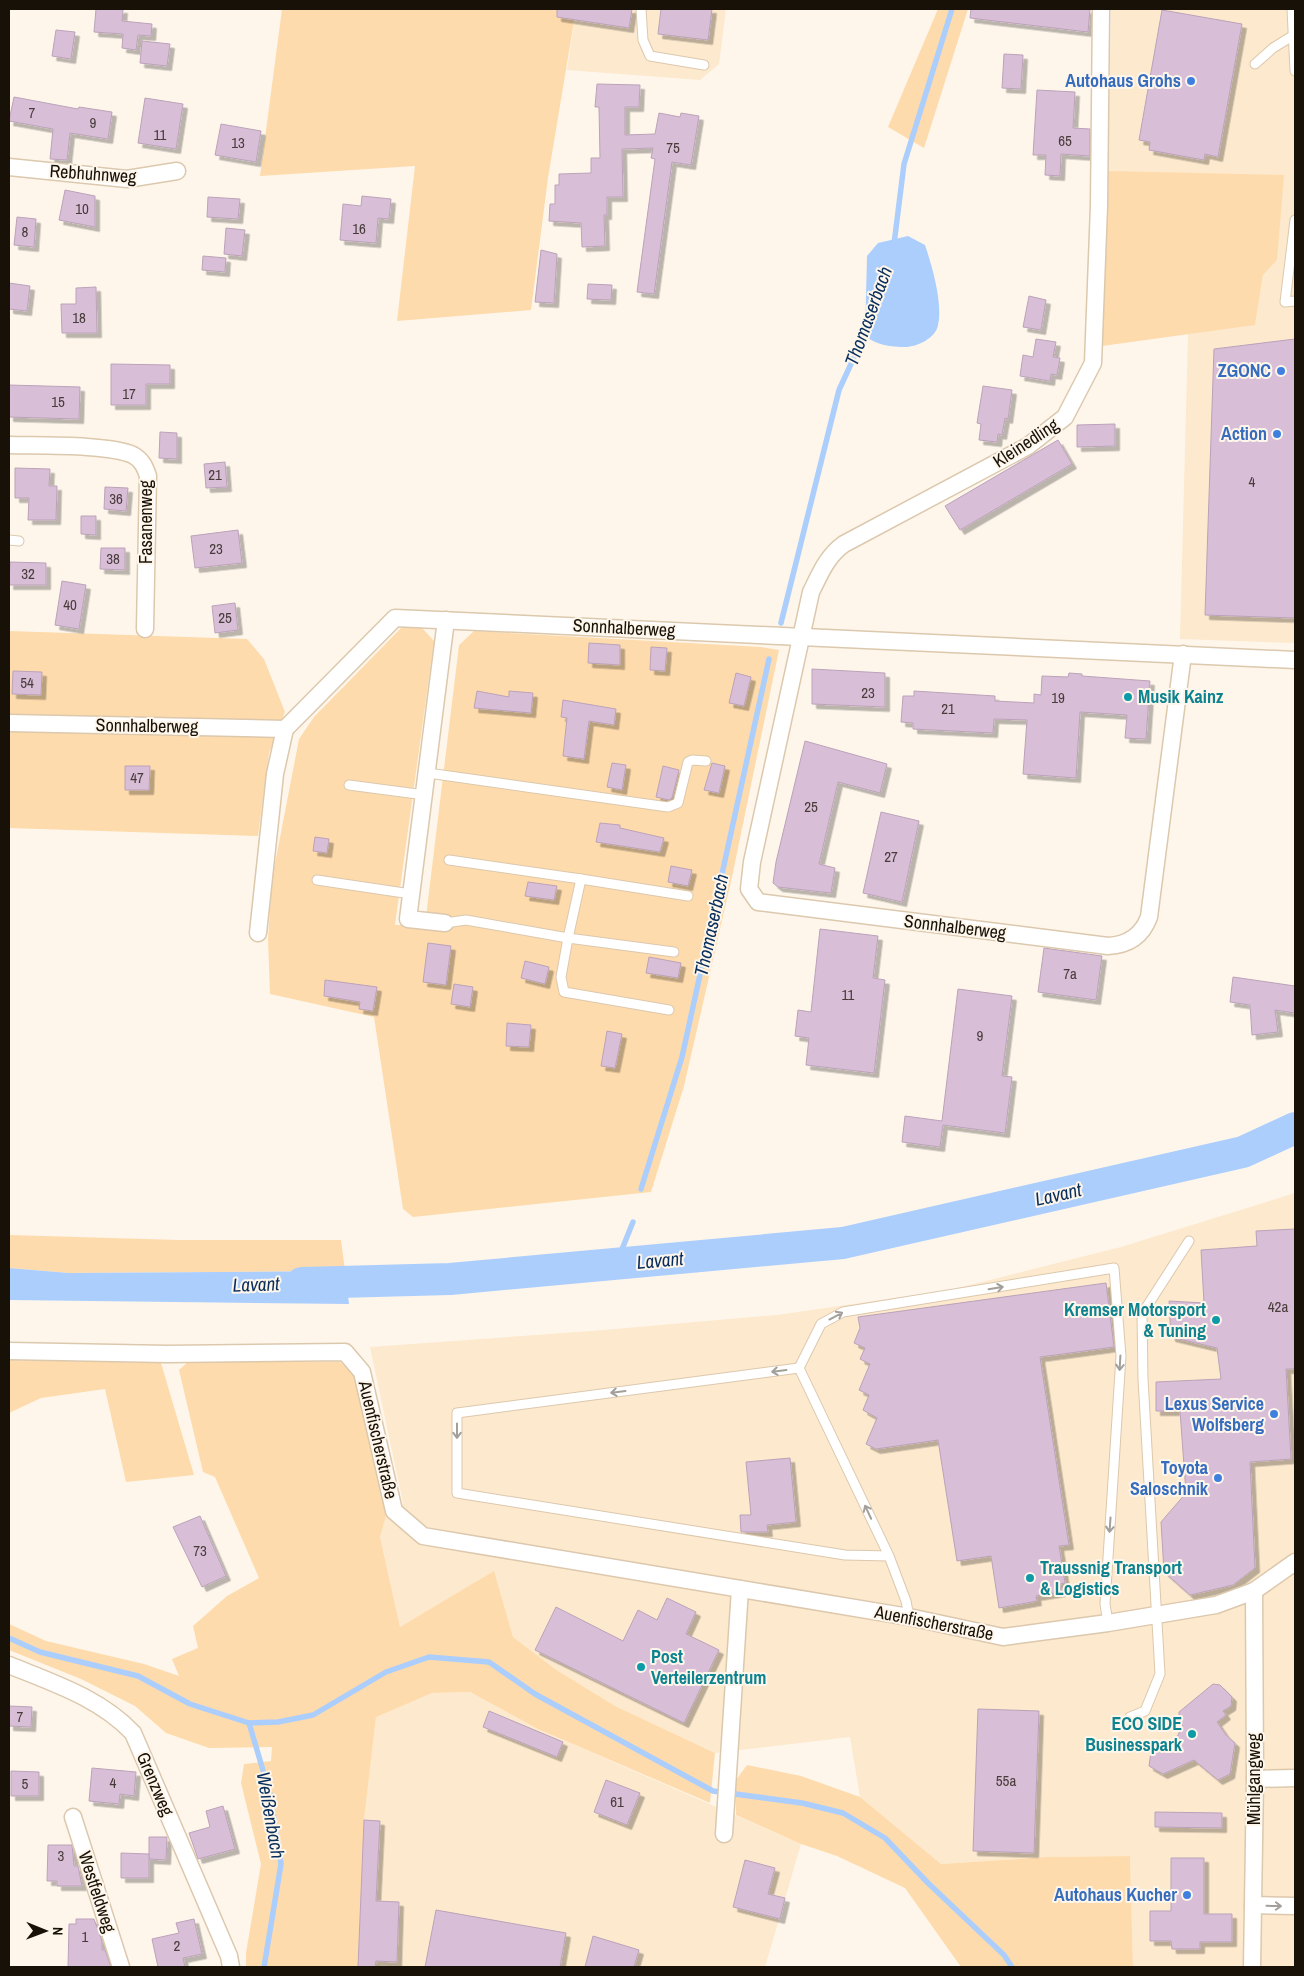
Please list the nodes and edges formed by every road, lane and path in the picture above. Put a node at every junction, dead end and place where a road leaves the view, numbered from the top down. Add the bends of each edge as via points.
1 (641, 9) edge
2 (1101, 9) edge
3 (1292, 9) edge
4 (1294, 35) edge
5 (1255, 64) dead end
6 (704, 65) dead end
7 (1295, 71) edge
8 (9, 167) edge
9 (177, 171) dead end
10 (1295, 220) edge
11 (1295, 301) edge
12 (9, 445) edge
13 (9, 540) edge
14 (19, 541) dead end
15 (446, 620) junction
16 (146, 629) dead end
17 (802, 636) junction
18 (1182, 654) junction
19 (1295, 660) edge
20 (9, 723) edge
21 (285, 729) junction
22 (706, 761) dead end
23 (428, 773) junction
24 (349, 785) dead end
25 (425, 795) junction
26 (449, 860) dead end
27 (581, 879) junction
28 (317, 880) dead end
29 (411, 894) junction
30 (688, 896) dead end
31 (445, 923) joint
32 (258, 933) dead end
33 (568, 938) junction
34 (674, 952) dead end
35 (669, 1010) dead end
36 (1189, 1241) dead end
37 (9, 1351) edge
38 (799, 1368) junction
39 (889, 1556) junction
40 (1295, 1562) edge
41 (740, 1589) junction
42 (1254, 1591) junction
43 (1157, 1615) junction
44 (909, 1617) junction
45 (1108, 1623) junction
46 (9, 1665) edge
47 (1130, 1717) dead end
48 (1295, 1778) edge
49 (1255, 1779) junction
50 (73, 1817) dead end
51 (724, 1834) dead end
52 (1252, 1905) junction
53 (1295, 1906) edge
54 (121, 1967) edge
55 (231, 1967) edge
56 (1252, 1967) edge

1 - 6 lane via 643,40 650,56
2 - 17 street, Kleinedling via 1093,363 1065,417 1028,446 834,552 812,592
3 - 4 lane
4 - 5 lane
4 - 7 lane
8 - 9 street, Rebhuhnweg via 127,179
10 - 11 lane via 1285,302
12 - 16 street, Fasanenweg via 114,449 134,455 144,464 148,476
13 - 14 lane
15 - 17 street, Sonnhalberweg
15 - 21 street, Sonnhalberweg via 395,618
15 - 23 street
17 - 18 street, Sonnhalberweg
17 - 18 street, Sonnhalberweg via 752,862 749,889 758,902 1108,946 1122,945 1138,935 1150,917
18 - 19 street, Sonnhalberweg
20 - 21 street, Sonnhalberweg
21 - 32 street via 275,774
22 - 23 lane via 688,762 678,803 668,807
23 - 25 street
24 - 25 lane
25 - 29 street
26 - 27 lane
27 - 30 lane
27 - 33 lane
28 - 29 lane
29 - 31 street via 408,919
31 - 33 lane via 466,920
33 - 34 lane
33 - 35 lane via 561,977 564,992
36 - 43 lane via 1142,1314
37 - 41 street, Auenfischerstraße via 167,1354 345,1352 362,1372 394,1511 422,1536
39 -> 38 lane
38 -> 39 lane via 457,1413 457,1493 846,1555
38 -> 45 lane via 821,1324 844,1312 1114,1268 1121,1356 1105,1604
39 - 44 lane
40 - 42 street, Auenfischerstraße
41 - 44 street, Auenfischerstraße
41 - 51 street
42 - 43 street, Auenfischerstraße via 1216,1605
42 - 49 street, Mühlgangweg
43 - 45 street, Auenfischerstraße
43 - 47 lane via 1160,1674 1145,1712
44 - 45 street, Auenfischerstraße via 1003,1637
46 - 55 street, Grenzweg via 98,1703 133,1733
48 - 49 street
49 - 52 street, Mühlgangweg
50 - 54 street, Westfeldweg
52 -> 53 street
52 - 56 street, Mühlgangweg

